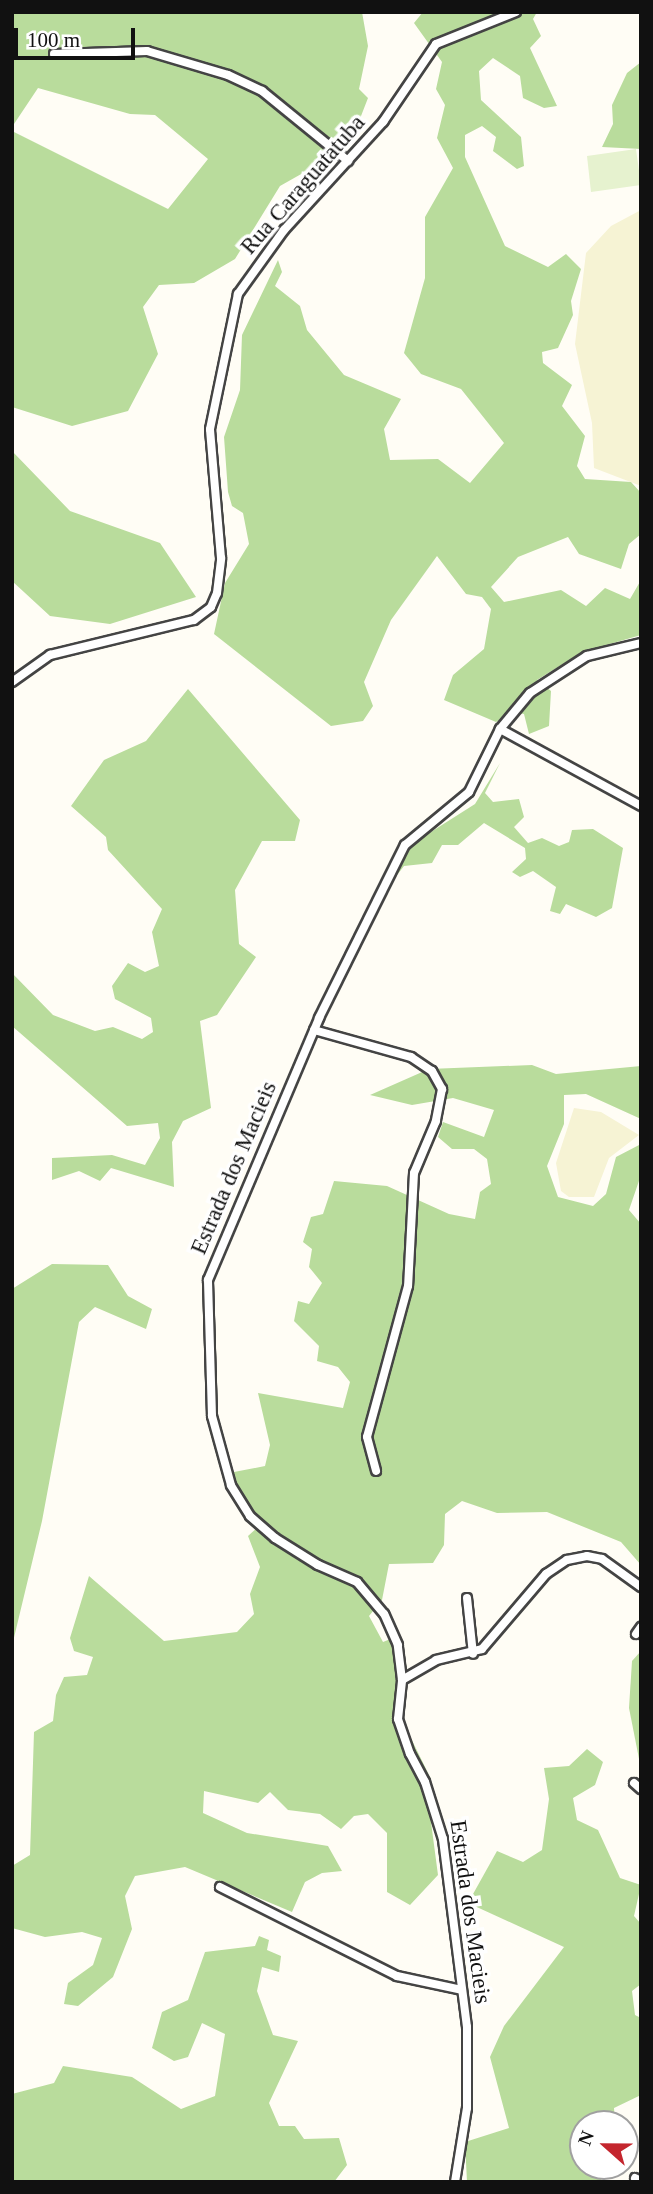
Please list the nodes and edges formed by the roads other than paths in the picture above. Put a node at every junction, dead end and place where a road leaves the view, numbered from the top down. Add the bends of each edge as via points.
1 (516, 12) edge
2 (54, 54) dead end
3 (348, 161) junction
4 (641, 643) edge
5 (12, 682) edge
6 (500, 729) junction
7 (641, 806) edge
8 (314, 1030) junction
9 (376, 1471) dead end
10 (641, 1587) edge
11 (467, 1598) dead end
12 (473, 1654) junction
13 (402, 1680) junction
14 (220, 1887) dead end
15 (462, 1990) junction
16 (455, 2182) edge

1 - 3 street, Rua Caraguatatuba via 436,44 383,122
2 - 3 street via 147,51 228,75 262,91
3 - 5 street, Rua Caraguatatuba via 284,230 234,303 210,429 220,558 219,586 211,607 194,620 50,655
4 - 6 street, Estrada dos Macieis via 587,656 560,670 530,693
6 - 7 street
6 - 8 street, Estrada dos Macieis via 470,792 414,835 396,859
8 - 9 street via 411,1057 432,1071 442,1089 436,1121 414,1173 408,1286 367,1437
8 - 13 street, Estrada dos Macieis via 211,1268 207,1351 212,1416 225,1472 250,1516 290,1548 350,1578 369,1594 391,1627
10 - 12 street via 602,1559 567,1560 546,1574 494,1639
11 - 12 street
12 - 13 street via 436,1660
13 - 15 street, Estrada dos Macieis via 398,1718 443,1839
14 - 15 street via 397,1976
15 - 16 street, Estrada dos Macieis via 469,2081

